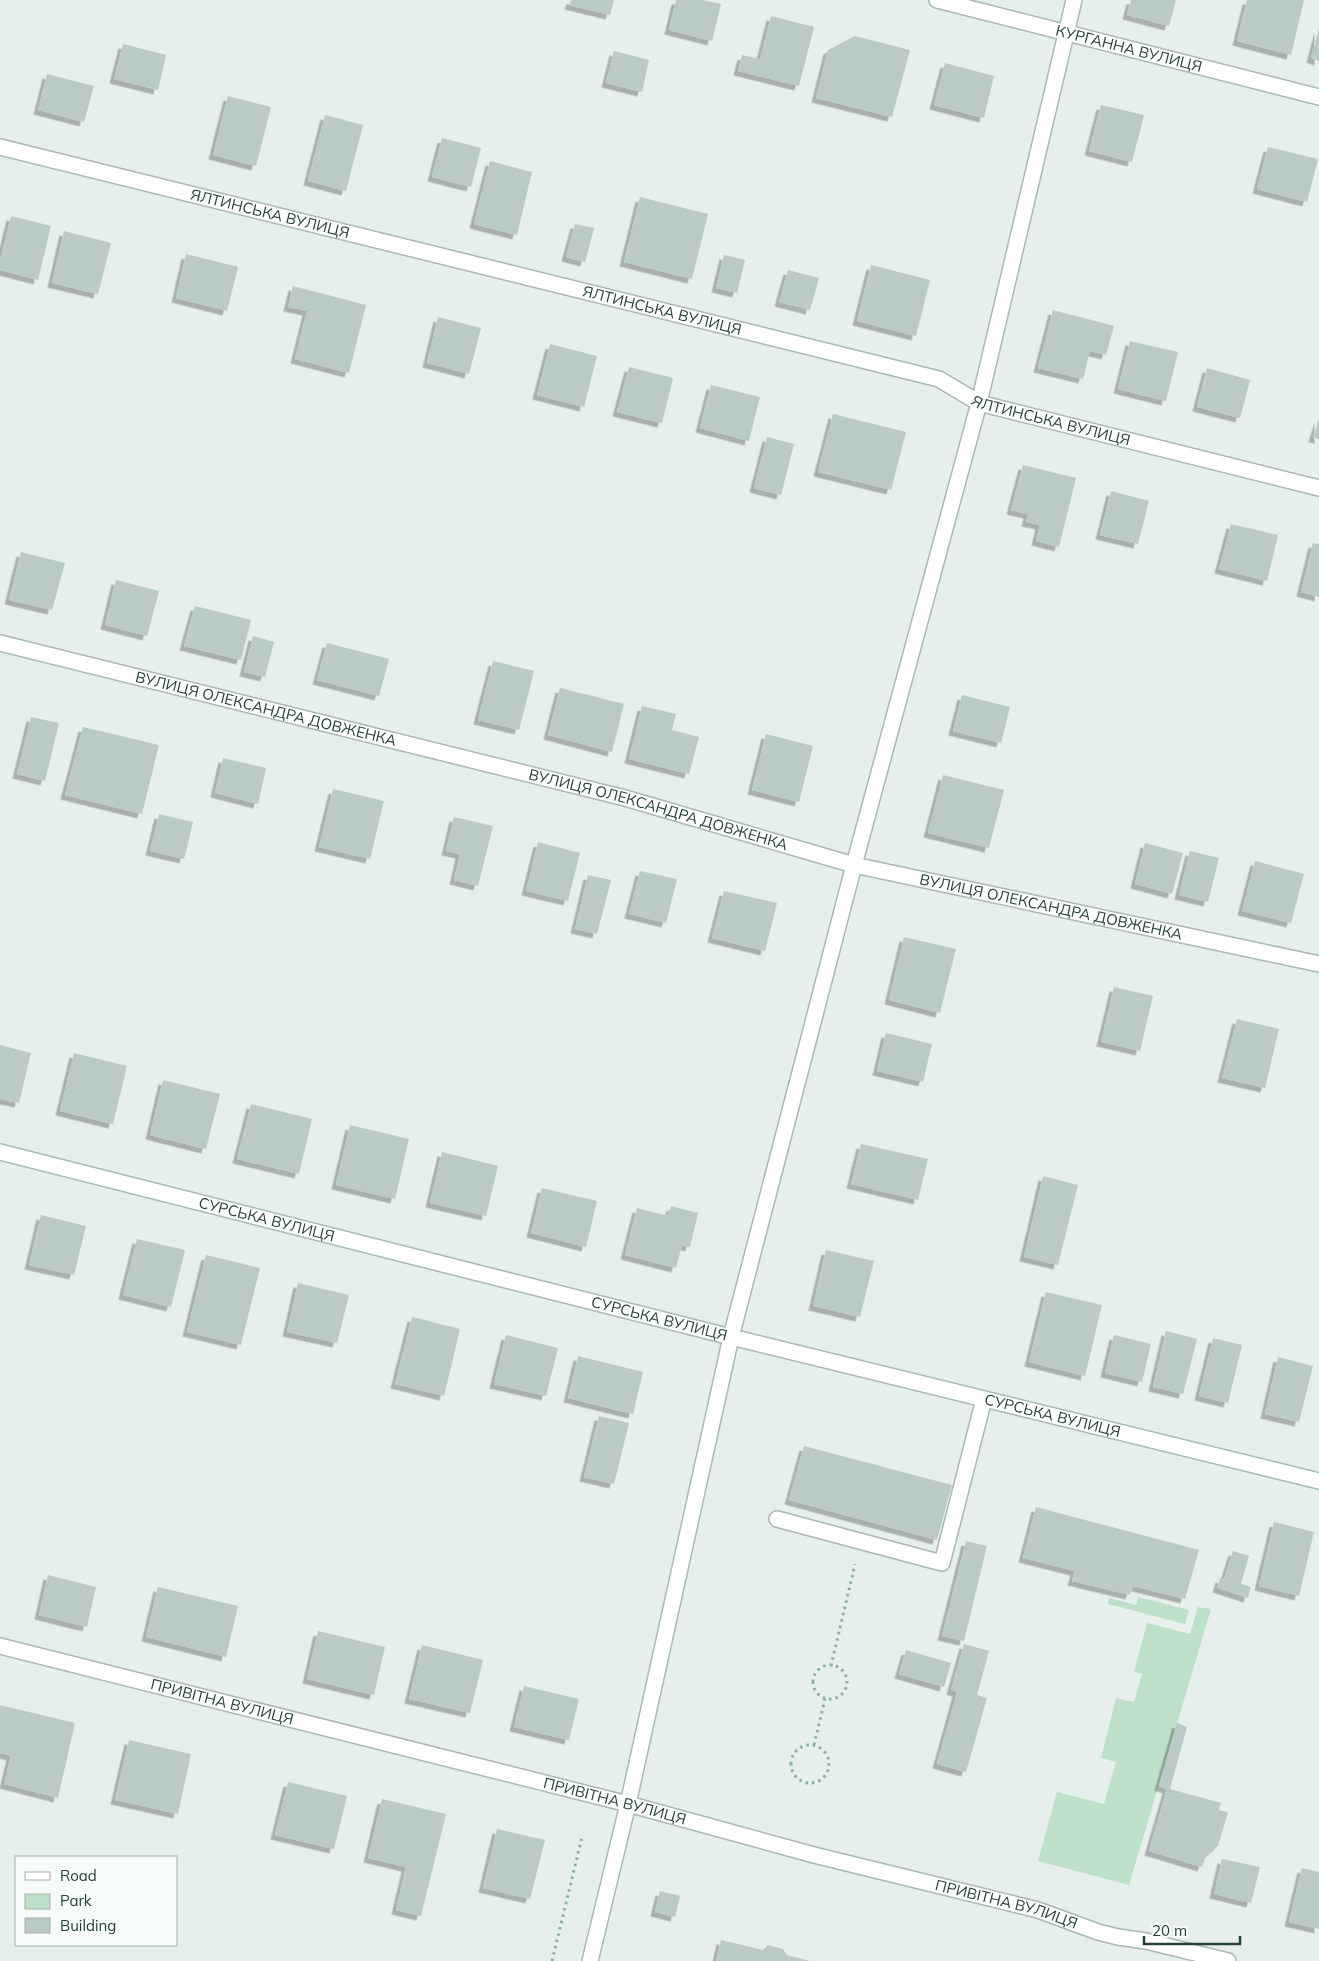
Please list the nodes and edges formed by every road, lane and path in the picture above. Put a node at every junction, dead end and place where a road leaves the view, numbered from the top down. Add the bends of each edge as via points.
1 (937, 0) edge
2 (1074, 0) edge
3 (1066, 32) junction
4 (1319, 97) edge
5 (0, 147) edge
6 (979, 402) junction
7 (1319, 488) edge
8 (0, 643) edge
9 (854, 865) junction
10 (1319, 964) edge
11 (0, 1152) edge
12 (731, 1337) junction
13 (984, 1399) junction
14 (1319, 1481) edge
15 (777, 1519) dead end
16 (861, 1542) junction
17 (0, 1646) edge
18 (831, 1666) junction
19 (825, 1699) junction
20 (814, 1745) junction
21 (628, 1804) junction
22 (582, 1837) dead end
23 (552, 1961) edge
24 (590, 1961) edge
25 (1228, 1961) edge

1 - 3 street, КУРГАННА ВУЛИЦЯ
2 - 3 street
3 - 4 street, КУРГАННА ВУЛИЦЯ
3 - 6 street
5 - 6 street, ЯЛТИНСЬКА ВУЛИЦЯ via 939,379
6 - 7 street, ЯЛТИНСЬКА ВУЛИЦЯ
6 - 9 street
8 - 9 street, ВУЛИЦЯ ОЛЕКСАНДРА ДОВЖЕНКА via 625,798
9 - 10 street, ВУЛИЦЯ ОЛЕКСАНДРА ДОВЖЕНКА
9 - 12 street
11 - 12 street, СУРСЬКА ВУЛИЦЯ
12 - 13 street, СУРСЬКА ВУЛИЦЯ
12 - 21 street
13 - 14 street, СУРСЬКА ВУЛИЦЯ
13 - 16 street via 942,1563
15 - 16 street
16 - 18 path
17 - 21 street, ПРИВІТНА ВУЛИЦЯ
18 - 19 path via 822,1667 815,1674 813,1685
18 - 19 path via 843,1670 848,1680 845,1691 838,1698
19 - 20 path
20 - 20 path via 802,1746 793,1755 790,1767 796,1778 806,1784 818,1782 827,1774 830,1762 825,1751
21 - 24 street
21 - 25 street, ПРИВІТНА ВУЛИЦЯ via 814,1855 1038,1910 1098,1932
22 - 23 path

